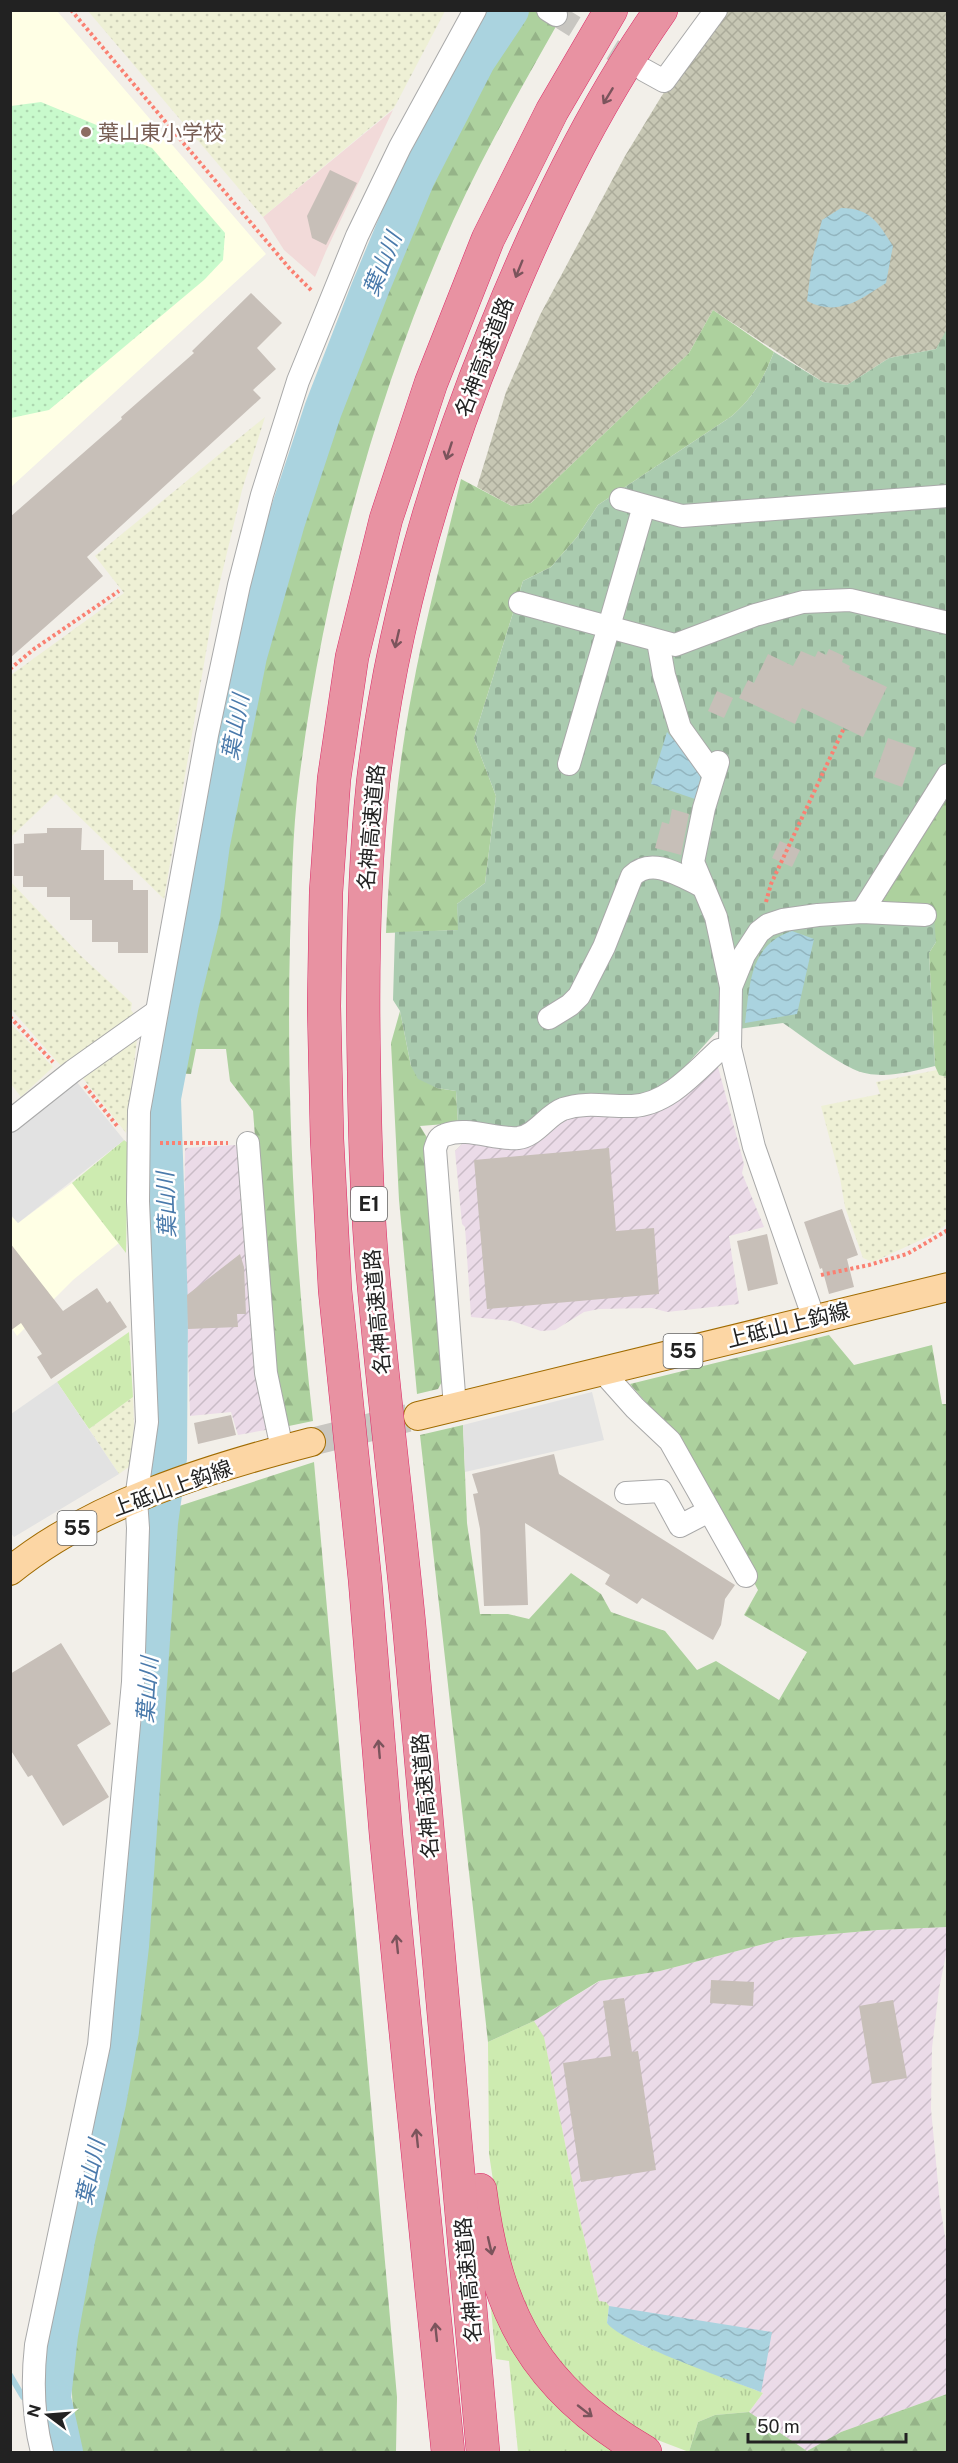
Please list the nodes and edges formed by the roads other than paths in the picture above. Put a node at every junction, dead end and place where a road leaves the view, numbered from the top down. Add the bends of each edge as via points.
1 (475, 10) edge
2 (611, 10) edge
3 (661, 10) edge
4 (716, 10) edge
5 (644, 70) tunnel mouth
6 (948, 496) edge
7 (621, 499) dead end
8 (644, 506) junction
9 (520, 603) dead end
10 (948, 623) edge
11 (609, 628) junction
12 (658, 641) junction
13 (569, 764) dead end
14 (948, 775) edge
15 (702, 886) junction
16 (862, 912) junction
17 (925, 915) dead end
18 (731, 987) junction
19 (156, 1012) junction
20 (549, 1018) dead end
21 (730, 1048) junction
22 (10, 1120) edge
23 (248, 1143) road end
24 (948, 1287) edge
25 (814, 1319) junction
26 (602, 1371) junction
27 (455, 1407) junction
28 (418, 1416) tunnel mouth
29 (311, 1442) tunnel mouth
30 (282, 1449) junction
31 (626, 1493) dead end
32 (143, 1497) junction
33 (710, 1511) junction
34 (403, 1563) junction
35 (10, 1571) edge
36 (746, 1576) dead end
37 (440, 2374) junction
38 (42, 2452) edge
39 (431, 2452) edge
40 (448, 2452) edge
41 (483, 2452) edge
42 (645, 2452) edge

1 - 19 street via 399,147 357,236 298,381 238,585
37 -> 2 highway, 名神高速道路 / E1 via 335,1290 324,1006 333,779 352,657 386,519 431,383 488,239 552,111
3 -> 34 highway, 名神高速道路 / E1 via 585,133 523,259 467,397 423,528 391,664 373,783 365,892 363,1016 373,1282
4 - 5 street via 664,81
6 - 8 street via 682,516
7 - 8 street
8 - 11 street
9 - 11 street
10 - 12 street via 850,600 804,602 755,615 675,645
11 - 12 street
11 - 13 street
12 - 15 street via 680,728 715,768 693,862
14 - 16 street
15 - 18 street via 716,917
15 - 20 street via 662,868 646,867 632,876 608,938 579,996
16 - 17 street
16 - 18 street via 818,915 768,925 744,955
18 - 21 street
19 - 22 street
19 - 32 street via 139,1111 138,1201 147,1422
21 - 25 street via 754,1147
21 - 27 street via 718,1050 663,1098 634,1106 578,1104 560,1110 522,1138 462,1133 445,1134 438,1139 435,1149
23 - 30 street via 267,1373
24 - 25 main road, 上砥山上鈎線 / 55
25 - 26 main road, 上砥山上鈎線 / 55
26 - 27 main road, 上砥山上鈎線 / 55
26 - 33 street via 670,1441
27 - 28 main road, 上砥山上鈎線 / 55
29 - 30 main road, 上砥山上鈎線 / 55
30 - 32 main road, 上砥山上鈎線 / 55 via 187,1478
31 - 33 street via 661,1491 680,1526
32 - 35 main road, 上砥山上鈎線 / 55 via 117,1505 33,1553
32 - 38 street via 138,1528 133,1682 99,2045 35,2351 33,2378
33 - 36 street
34 - 41 highway, 名神高速道路 / E1
34 -> 42 highway via 484,2219 493,2260 509,2312 538,2362 570,2399 615,2435
37 - 39 highway
37 - 40 highway, 名神高速道路 / E1

